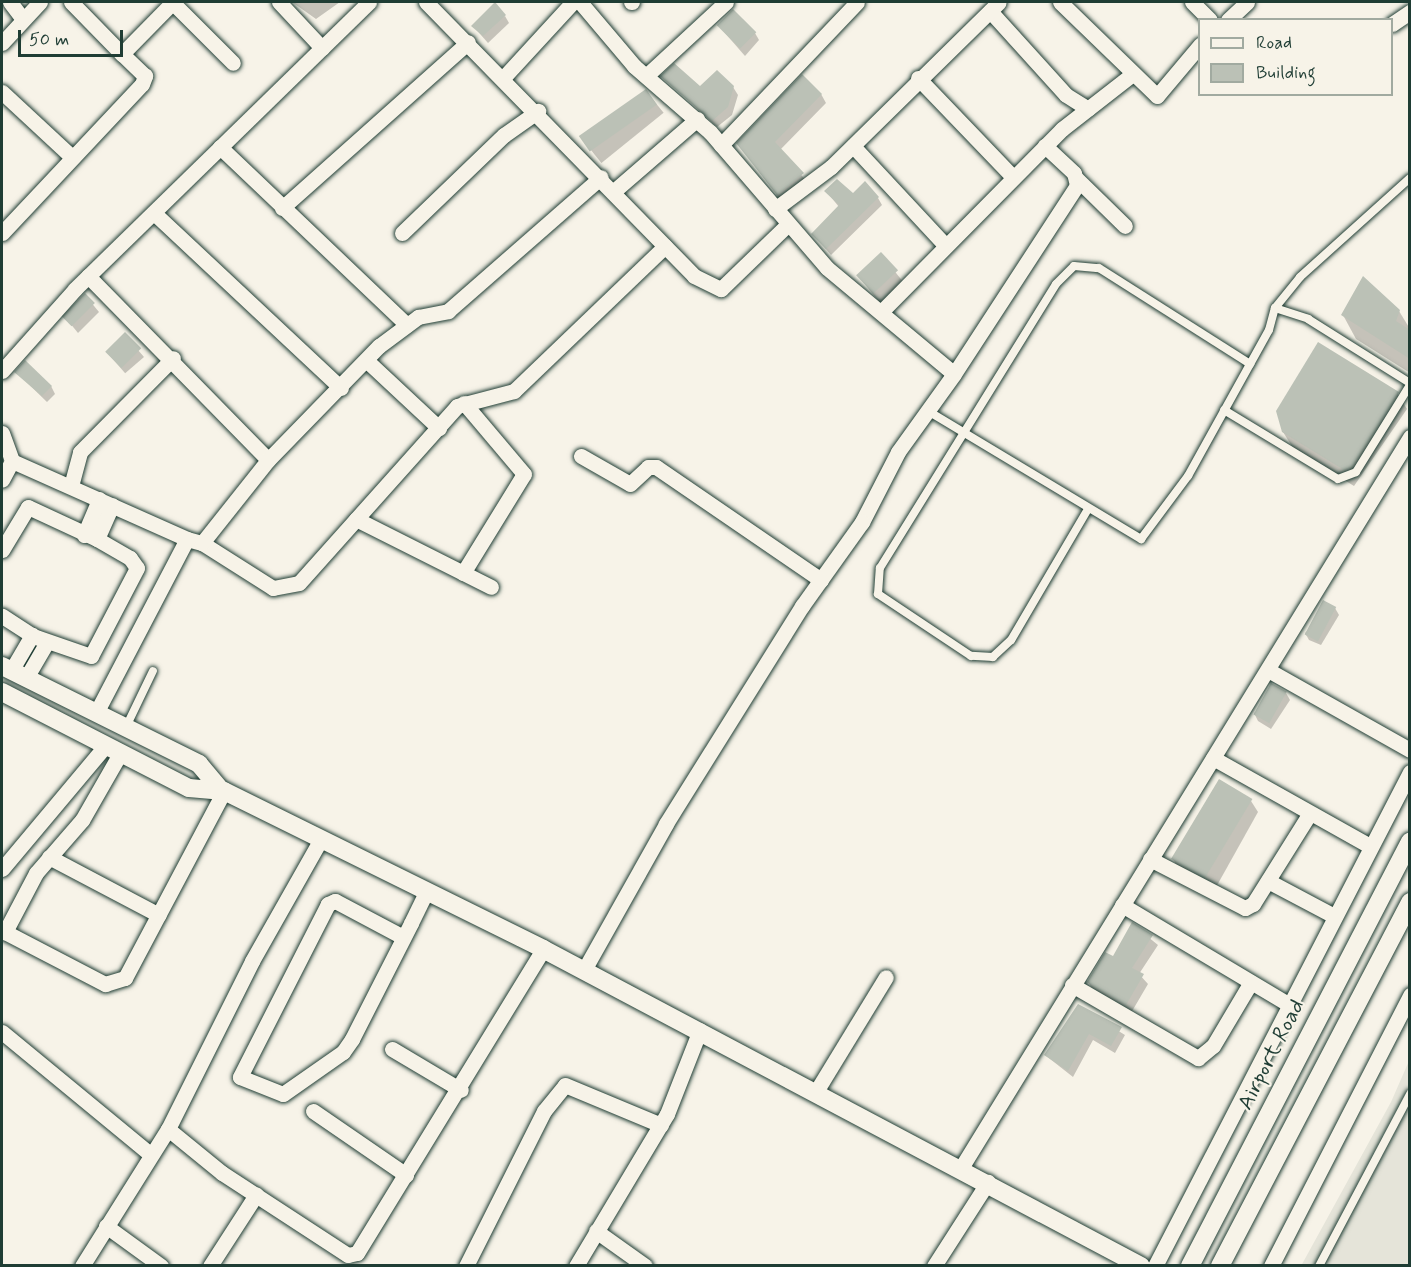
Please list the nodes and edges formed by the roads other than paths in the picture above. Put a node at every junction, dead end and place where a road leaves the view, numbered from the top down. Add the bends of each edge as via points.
1 (10, 2) edge
2 (40, 2) edge
3 (71, 2) edge
4 (173, 2) edge
5 (279, 2) edge
6 (369, 2) edge
7 (426, 2) edge
8 (573, 2) edge
9 (580, 2) edge
10 (726, 2) edge
11 (857, 2) edge
12 (1192, 2) edge
13 (1247, 2) edge
14 (1066, 4) edge
15 (994, 6) edge
16 (1410, 12) edge
17 (1208, 18) edge
18 (1230, 18) edge
19 (23, 19) junction
20 (1393, 23) edge
21 (468, 42) junction
22 (2, 43) edge
23 (1198, 47) edge
24 (322, 48) junction
25 (122, 54) junction
26 (233, 63) dead end
27 (646, 76) junction
28 (1130, 76) junction
29 (504, 77) junction
30 (918, 78) junction
31 (2, 92) edge
32 (1088, 109) junction
33 (538, 111) junction
34 (697, 120) junction
35 (721, 145) junction
36 (853, 146) junction
37 (1045, 146) junction
38 (220, 147) junction
39 (72, 157) junction
40 (601, 177) junction
41 (1013, 177) junction
42 (1410, 178) edge
43 (1077, 179) junction
44 (614, 191) junction
45 (282, 208) junction
46 (775, 209) junction
47 (154, 213) junction
48 (788, 224) junction
49 (1125, 226) dead end
50 (2, 233) edge
51 (402, 233) dead end
52 (944, 244) junction
53 (665, 246) junction
54 (88, 276) junction
55 (1275, 308) junction
56 (881, 312) junction
57 (407, 325) junction
58 (173, 358) junction
59 (366, 360) junction
60 (1250, 364) junction
61 (2, 371) edge
62 (954, 374) junction
63 (1410, 384) edge
64 (341, 388) junction
65 (464, 403) junction
66 (1224, 410) junction
67 (928, 411) junction
68 (439, 428) junction
69 (2, 433) edge
70 (966, 434) junction
71 (1410, 437) edge
72 (581, 456) dead end
73 (268, 460) junction
74 (12, 461) junction
75 (2, 480) edge
76 (71, 486) junction
77 (105, 502) junction
78 (1088, 509) junction
79 (357, 519) junction
80 (90, 537) junction
81 (194, 541) junction
82 (2, 550) edge
83 (463, 573) junction
84 (821, 580) junction
85 (491, 587) dead end
86 (2, 616) edge
87 (40, 639) junction
88 (1268, 670) junction
89 (153, 671) dead end
90 (13, 672) edge
91 (2, 693) edge
92 (96, 713) junction
93 (126, 727) junction
94 (113, 749) junction
95 (1410, 750) edge
96 (1213, 758) junction
97 (1410, 772) edge
98 (222, 790) junction
99 (1310, 813) junction
100 (321, 839) junction
101 (1410, 842) edge
102 (1368, 845) junction
103 (50, 857) junction
104 (1150, 859) junction
105 (2, 869) edge
106 (1268, 880) junction
107 (426, 892) junction
108 (1410, 902) edge
109 (1122, 905) junction
110 (159, 915) junction
111 (1334, 916) junction
112 (403, 937) junction
113 (543, 950) junction
114 (584, 970) junction
115 (886, 977) dead end
116 (1251, 982) junction
117 (1072, 985) junction
118 (1410, 995) edge
119 (1288, 1004) junction
120 (700, 1030) junction
121 (2, 1032) edge
122 (392, 1049) dead end
123 (461, 1090) junction
124 (817, 1090) junction
125 (1410, 1094) edge
126 (313, 1111) dead end
127 (661, 1125) junction
128 (168, 1129) junction
129 (151, 1155) junction
130 (961, 1168) junction
131 (406, 1175) junction
132 (988, 1182) junction
133 (256, 1195) junction
134 (106, 1226) junction
135 (597, 1231) junction
136 (82, 1266) edge
137 (161, 1266) edge
138 (210, 1266) edge
139 (466, 1266) edge
140 (576, 1266) edge
141 (645, 1266) edge
142 (934, 1266) edge
143 (1141, 1266) edge
144 (1155, 1266) edge
145 (1190, 1266) edge
146 (1220, 1266) edge
147 (1271, 1266) edge
148 (1319, 1266) edge

1 - 19 street
2 - 19 street
3 - 25 street
4 - 25 street
4 - 26 street
5 - 24 street
6 - 24 street
7 - 21 street
8 - 29 street
9 - 27 street
10 - 27 street
11 - 35 street
12 - 17 street
13 - 18 street
14 - 28 street
15 - 30 street
15 - 32 street via 1066,95
16 - 20 street
19 - 22 street
21 - 29 street
21 - 45 street
23 - 28 street via 1157,96
24 - 38 street
25 - 39 street via 145,79
27 - 34 street
28 - 32 street
29 - 33 street
30 - 36 street
30 - 41 street
31 - 39 street
32 - 37 street
33 - 40 street
33 - 51 street via 504,135
34 - 35 street
34 - 44 street
35 - 46 street
36 - 46 street
36 - 52 street
37 - 41 street
37 - 43 street
38 - 45 street
38 - 47 street
39 - 50 street
40 - 44 street
40 - 57 street via 448,311
41 - 52 street
42 - 55 lane via 1300,277
43 - 49 street
43 - 62 street
44 - 53 street
45 - 57 street
46 - 48 street
47 - 54 street
47 - 64 street
48 - 53 street via 721,289 694,276
48 - 56 street via 827,268
52 - 56 street
53 - 65 street via 514,391
54 - 58 street
54 - 61 street
55 - 60 lane
55 - 63 lane via 1308,319
56 - 62 street
57 - 59 street
58 - 73 street
58 - 76 street via 80,452
59 - 64 street
59 - 68 street
60 - 66 lane
60 - 70 lane via 1099,268 1074,266 1056,284
62 - 67 street
63 - 66 lane via 1356,472 1338,479
64 - 73 street
65 - 68 street
65 - 83 street via 524,474
66 - 78 lane via 1188,476 1141,539
67 - 70 lane
67 - 84 street
68 - 79 street
69 - 74 street
70 - 78 lane
70 - 78 lane via 880,568 878,594 970,656 993,657 1011,640
71 - 88 street
72 - 84 street via 630,484 648,467 656,466
73 - 81 street
74 - 75 street
74 - 76 street
76 - 77 street
77 - 80 street
77 - 81 street
79 - 81 street via 299,583 273,588
79 - 83 street
80 - 82 street via 28,507
80 - 87 street via 130,558 137,568 98,650 91,656 80,655
81 - 92 street
83 - 85 street
84 - 114 street via 666,824
86 - 87 street
87 - 90 street
88 - 95 street
88 - 96 street
89 - 93 lane
90 - 92 street
91 - 94 street
92 - 93 street
93 - 98 street via 199,764
94 - 98 street via 189,788
94 - 103 street via 82,820
94 - 105 street
96 - 99 street
96 - 104 street
97 - 102 street
98 - 100 street
98 - 110 street
99 - 102 street
99 - 106 street
100 - 107 street
100 - 128 street via 252,961
101 - 145 street, Airport Road
102 - 111 street
103 - 110 street
103 - 110 street via 16,904 5,932 14,941 115,984 126,978
104 - 106 street via 1245,908
104 - 109 street
106 - 111 street
107 - 112 street
107 - 113 street
108 - 146 street
109 - 116 street
109 - 117 street
111 - 119 street
112 - 112 street via 343,1052 283,1094 240,1077 328,904 335,901
113 - 114 street
113 - 123 street
114 - 120 street
115 - 124 street
116 - 117 street via 1213,1046 1198,1058
116 - 119 street
117 - 130 street
118 - 147 street
119 - 144 street
120 - 124 street
120 - 127 street
121 - 129 street
122 - 123 street
123 - 131 street
124 - 130 street
125 - 148 lane
126 - 131 street
127 - 135 street
127 - 139 street via 572,1088 560,1089 521,1152
128 - 129 street
128 - 133 street
129 - 134 street
130 - 132 street
131 - 133 street via 353,1255
132 - 142 street
132 - 143 street
133 - 138 street
134 - 136 street
134 - 137 street
135 - 140 street
135 - 141 street

